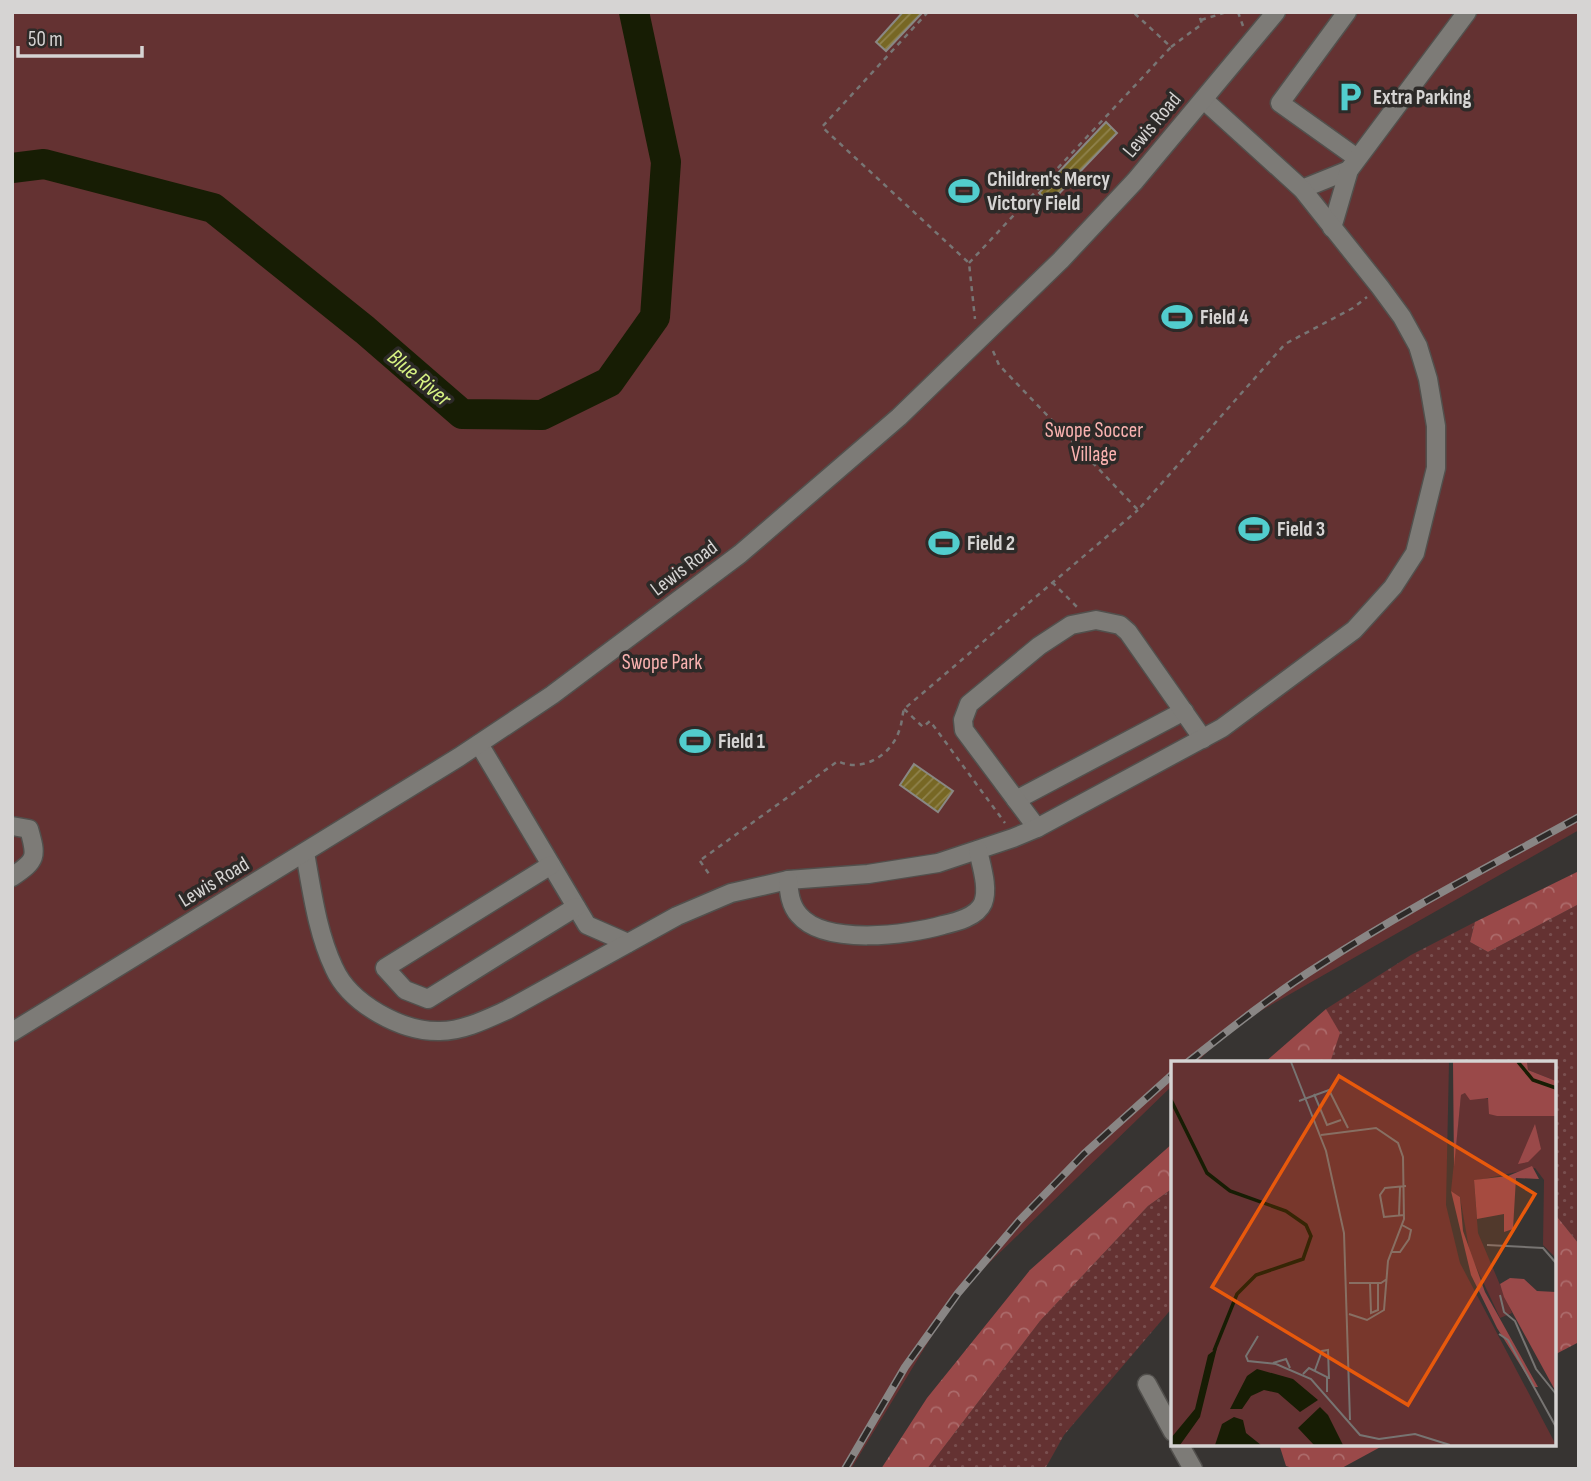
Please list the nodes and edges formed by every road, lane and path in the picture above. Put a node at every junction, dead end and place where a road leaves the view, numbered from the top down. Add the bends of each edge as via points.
1 (928, 12) edge
2 (1133, 12) edge
3 (1198, 12) edge
4 (1227, 12) edge
5 (1238, 12) edge
6 (1276, 12) edge
7 (1347, 12) edge
8 (1467, 12) edge
9 (1201, 20) junction
10 (1244, 30) dead end
11 (1171, 47) junction
12 (1204, 100) junction
13 (1353, 164) junction
14 (1302, 189) junction
15 (1332, 228) junction
16 (969, 263) junction
17 (1372, 294) dead end
18 (976, 326) dead end
19 (993, 351) dead end
20 (1138, 510) junction
21 (904, 709) junction
22 (1184, 711) junction
23 (1203, 739) junction
24 (479, 744) junction
25 (1016, 800) junction
26 (12, 826) edge
27 (1037, 828) junction
28 (1010, 830) dead end
29 (978, 850) junction
30 (306, 853) junction
31 (551, 865) junction
32 (21, 866) edge
33 (709, 874) dead end
34 (12, 877) edge
35 (788, 880) junction
36 (576, 907) junction
37 (628, 943) junction
38 (12, 1032) edge
39 (1147, 1384) dead end
40 (1171, 1428) edge
41 (1181, 1446) edge
42 (1193, 1469) edge

1 - 16 path via 822,127
2 - 11 path
3 - 9 path
4 - 9 path
5 - 10 path
6 - 12 street, Lewis Road
7 - 13 street via 1280,103
8 - 13 street
9 - 11 path via 1202,24
11 - 16 path
12 - 14 street
12 - 24 street, Lewis Road via 1061,260 899,417 740,554
13 - 14 street
13 - 15 street
14 - 15 street
15 - 23 street via 1402,317 1418,346 1436,426 1436,468 1429,505 1415,554 1394,587 1354,630
16 - 18 path
17 - 20 path via 1353,309 1285,344
19 - 20 path via 999,365
20 - 21 path
21 - 28 path via 923,727 930,721
21 - 33 path via 899,733 889,749 867,763 849,767 838,761 701,860
22 - 23 street
22 - 25 street
22 - 25 street via 1140,646 1120,625 1096,620 1071,625 1028,655 964,711 964,730
23 - 27 street
24 - 30 street, Lewis Road
24 - 31 street
25 - 27 street
26 - 32 street via 29,829 35,853
27 - 29 street
29 - 35 street via 938,863
29 - 35 street via 984,901 978,912 922,931 887,936 818,927 798,914
30 - 37 street via 320,928 334,971 378,1014 409,1027 441,1031 478,1023
30 - 38 street, Lewis Road
31 - 36 street
31 - 36 street via 385,968 405,990 428,999
32 - 34 street
35 - 37 street via 731,894
36 - 37 street via 587,925
39 - 40 street
41 - 42 street

